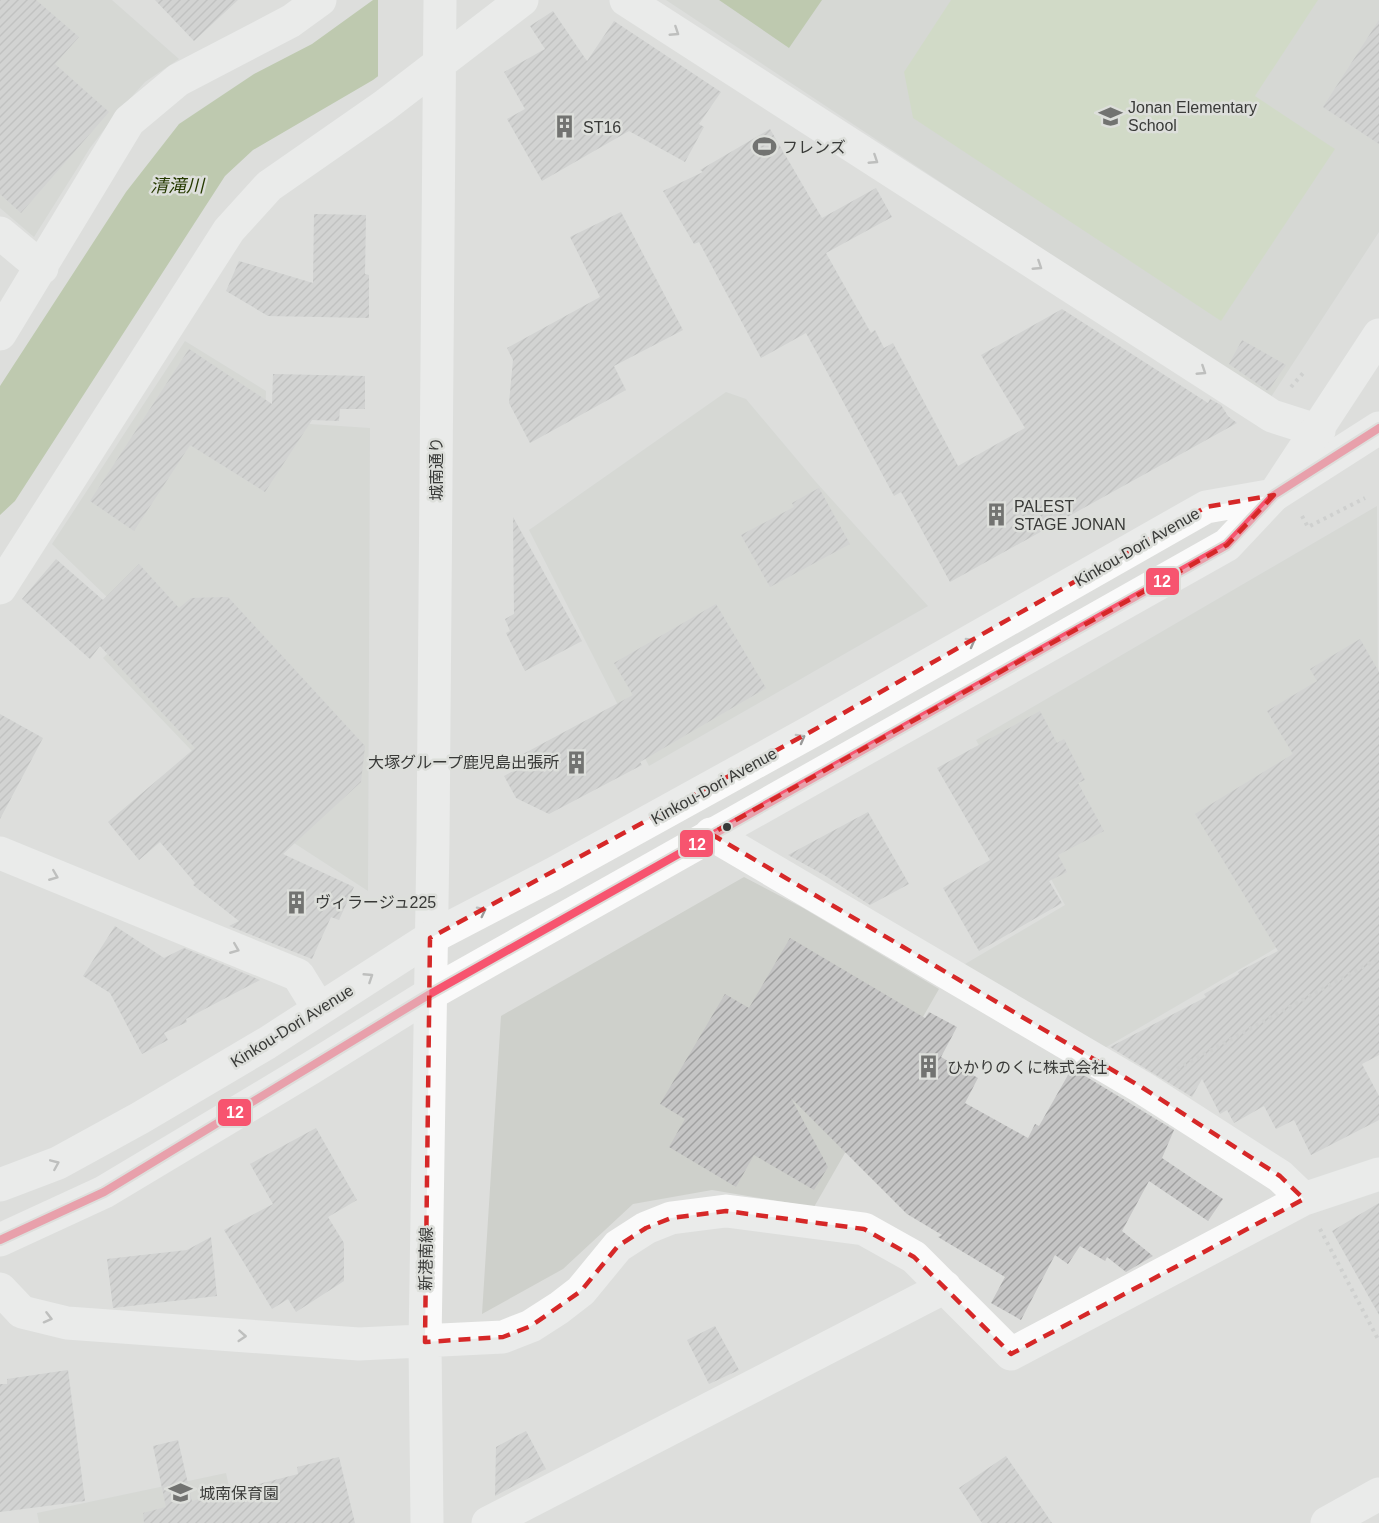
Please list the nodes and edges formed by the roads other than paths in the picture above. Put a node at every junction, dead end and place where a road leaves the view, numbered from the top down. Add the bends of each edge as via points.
1 (320, 0) edge
2 (440, 0) edge
3 (522, 0) edge
4 (626, 0) edge
5 (439, 56) junction
6 (0, 233) edge
7 (42, 268) junction
8 (0, 334) edge
9 (1379, 335) edge
10 (1379, 428) edge
11 (1319, 431) junction
12 (1274, 495) junction
13 (0, 588) edge
14 (711, 834) junction
15 (0, 853) edge
16 (430, 938) junction
17 (429, 994) junction
18 (320, 1008) junction
19 (1379, 1174) edge
20 (0, 1185) edge
21 (1304, 1199) junction
22 (0, 1240) edge
23 (945, 1287) junction
24 (0, 1289) edge
25 (425, 1342) junction
26 (1379, 1494) edge
27 (428, 1523) edge
28 (488, 1523) edge
29 (1327, 1523) edge

1 - 7 main road via 291,21 178,80 129,121
2 - 5 main road, 城南通り
3 - 5 main road
4 -> 11 main road via 1272,416
5 - 13 main road via 367,119 269,186 229,230
5 - 16 main road, 城南通り
6 - 7 main road
7 - 8 main road
9 - 11 main road
10 - 12 main road
11 - 12 main road
12 - 14 main road via 1227,545
16 -> 12 main road, Kinkou-Dori Avenue via 812,731 1206,507
14 - 17 main road
14 - 21 main road via 1143,1088 1281,1176
15 -> 18 main road via 298,975
16 - 17 main road, 城南通り
18 -> 16 main road, Kinkou-Dori Avenue
17 - 22 main road via 104,1191
17 - 25 main road, 新港南線
20 -> 18 main road, Kinkou-Dori Avenue via 58,1163 140,1118
19 - 21 main road
21 - 23 main road via 1011,1354
23 - 25 main road via 914,1257 864,1229 726,1211 671,1218 646,1228 618,1246 581,1291 531,1326 503,1337
23 - 28 main road
24 -> 25 main road via 22,1312 67,1323 358,1344
25 - 27 main road, 新港南線
26 - 29 main road

